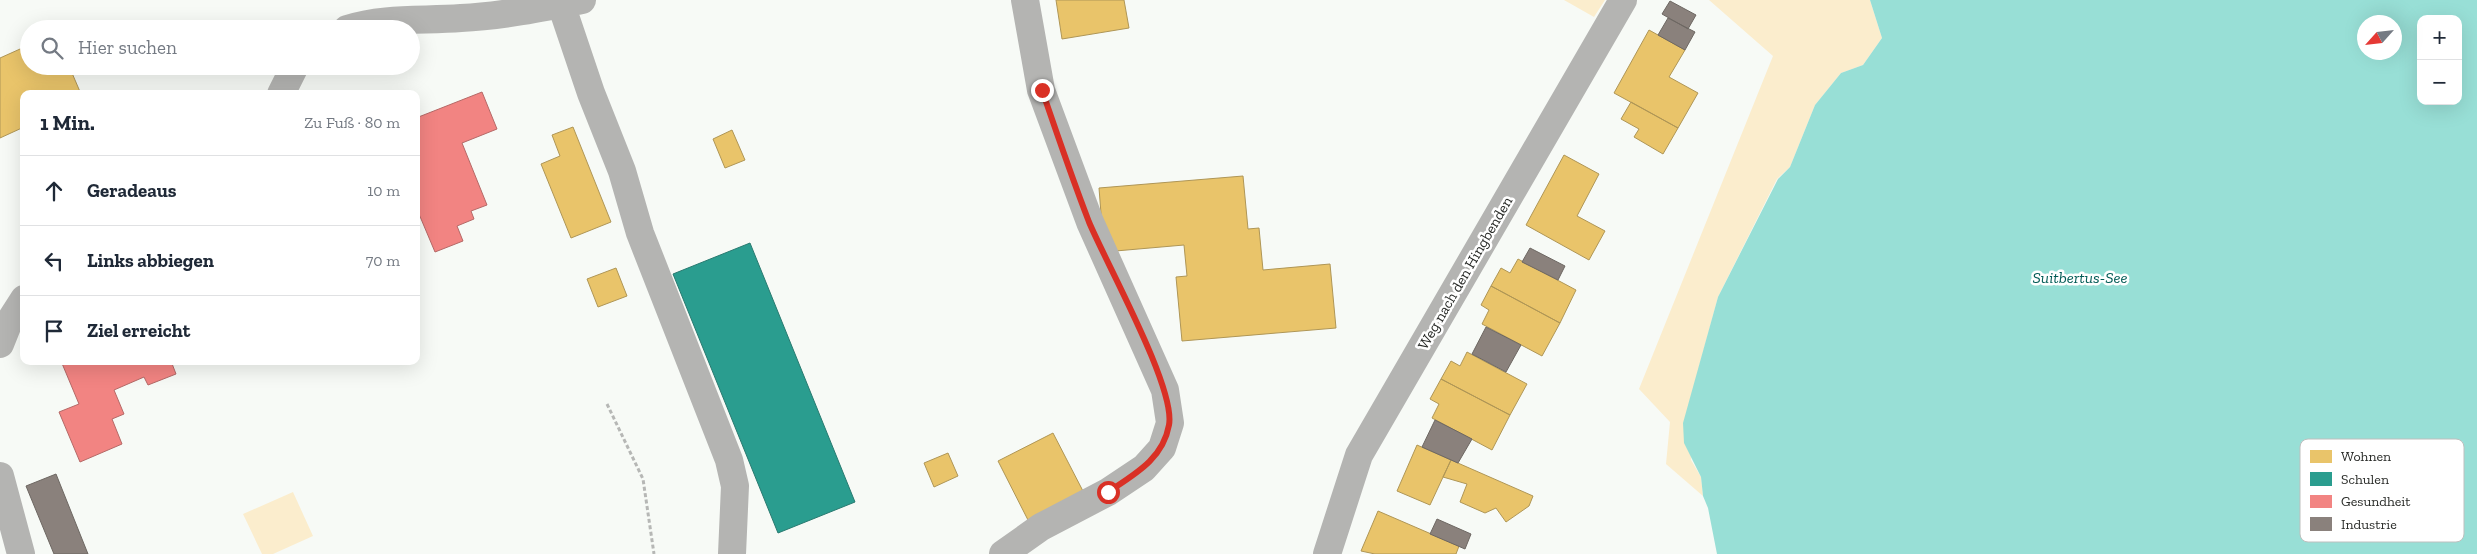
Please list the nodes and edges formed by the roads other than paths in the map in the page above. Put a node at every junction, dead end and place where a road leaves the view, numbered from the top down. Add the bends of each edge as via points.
1 (1025, 0) edge
2 (1623, 0) edge
3 (572, 2) edge
4 (420, 20) edge
5 (290, 75) edge
6 (283, 90) edge
7 (20, 305) edge
8 (0, 344) edge
9 (0, 476) edge
10 (21, 554) edge
11 (732, 554) edge
12 (1002, 554) edge
13 (1327, 554) edge

1 - 12 street via 1042,90 1090,222 1166,390 1170,423 1162,448 1144,468 1108,492 1041,527
2 - 13 street, Weg nach den Hingbenden via 1359,456
3 - 4 street via 479,17
3 - 11 street via 591,93 622,171 640,233 729,460 735,486
5 - 6 street
7 - 8 street
9 - 10 street

